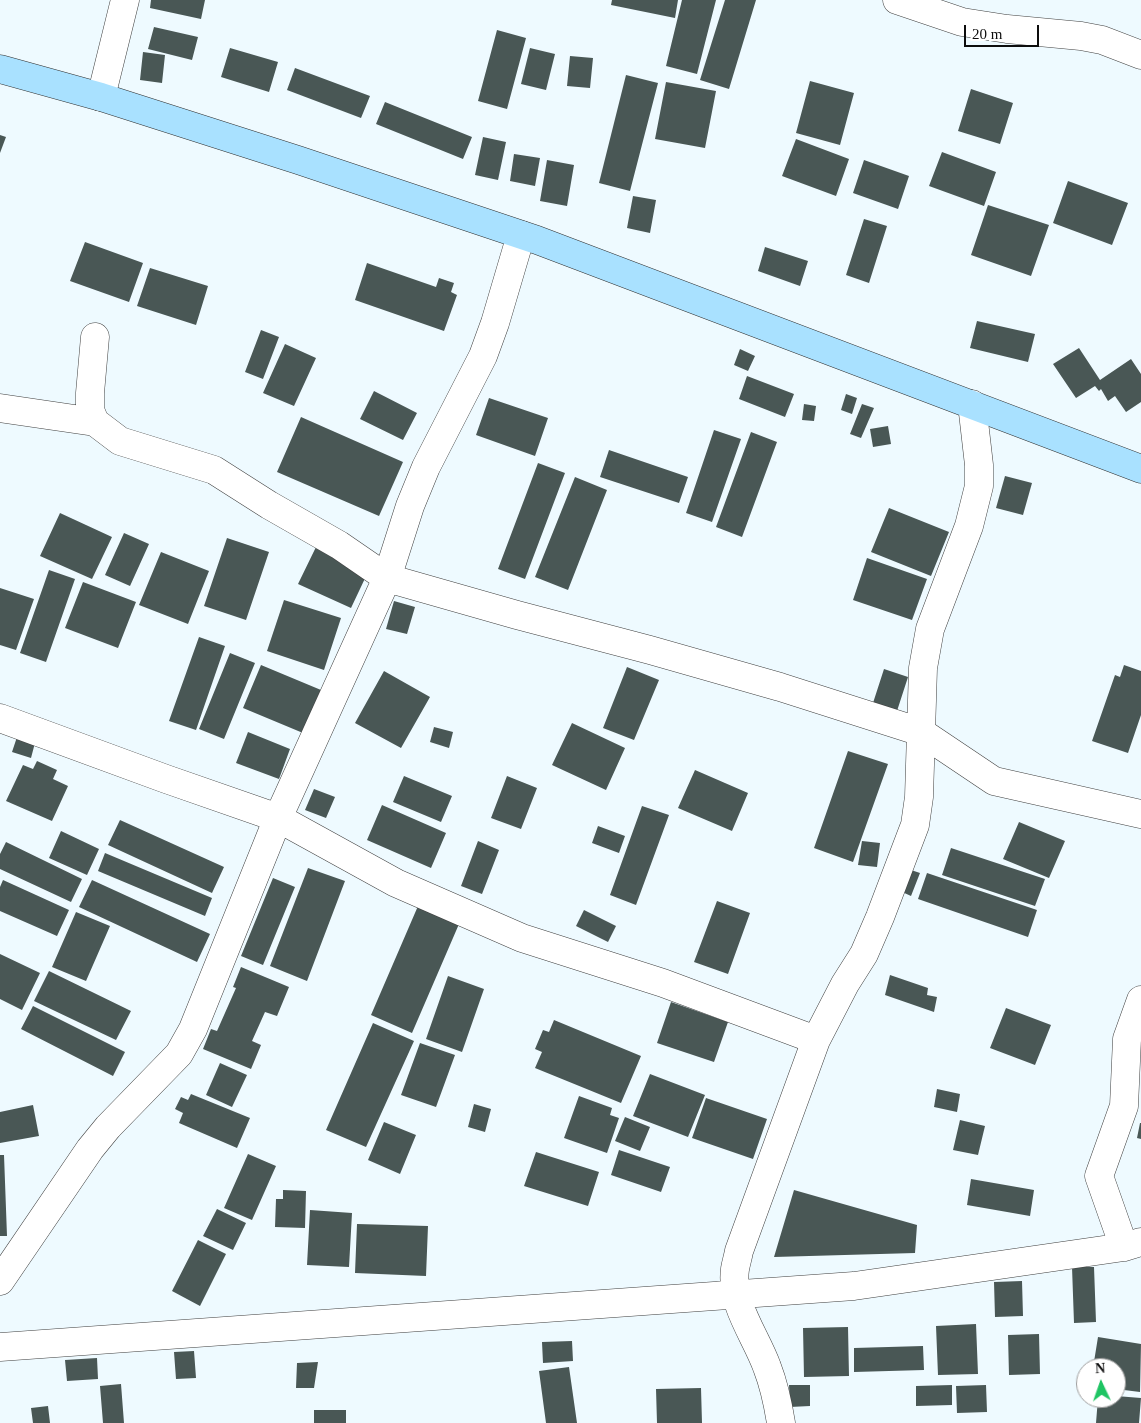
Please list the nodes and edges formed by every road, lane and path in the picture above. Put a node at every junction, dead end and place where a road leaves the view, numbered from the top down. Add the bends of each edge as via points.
1 (125, 0) edge
2 (897, 0) edge
3 (1141, 56) edge
4 (0, 69) edge
5 (101, 97) junction
6 (522, 235) junction
7 (95, 337) dead end
8 (972, 404) junction
9 (0, 408) edge
10 (95, 422) junction
11 (1141, 468) edge
12 (386, 578) junction
13 (0, 718) edge
14 (921, 732) junction
15 (1141, 814) edge
16 (278, 818) junction
17 (1141, 1000) edge
18 (816, 1040) junction
19 (1132, 1244) edge
20 (0, 1281) edge
21 (736, 1295) junction
22 (0, 1346) edge
23 (781, 1423) edge

1 - 5 street
2 - 3 street via 962,22 1081,36 1102,40
4 - 5 street
5 - 6 street
6 - 8 street
6 - 12 street via 483,356 423,475
7 - 10 street via 90,410
8 - 11 street
8 - 14 street via 979,486 969,526 930,629 923,668
9 - 10 street
10 - 12 street via 120,441 214,470 340,545
12 - 14 street via 780,687
12 - 16 street
13 - 16 street
14 - 15 street via 994,780
14 - 18 street via 920,797 915,825 864,954
16 - 18 street via 396,883 522,938 663,982
16 - 20 street via 193,1029 179,1054 90,1149
17 - 19 street via 1127,1039 1124,1106 1099,1176
18 - 21 street via 739,1251 734,1271
19 - 21 street via 854,1286
21 - 22 street
21 - 23 street via 767,1366

